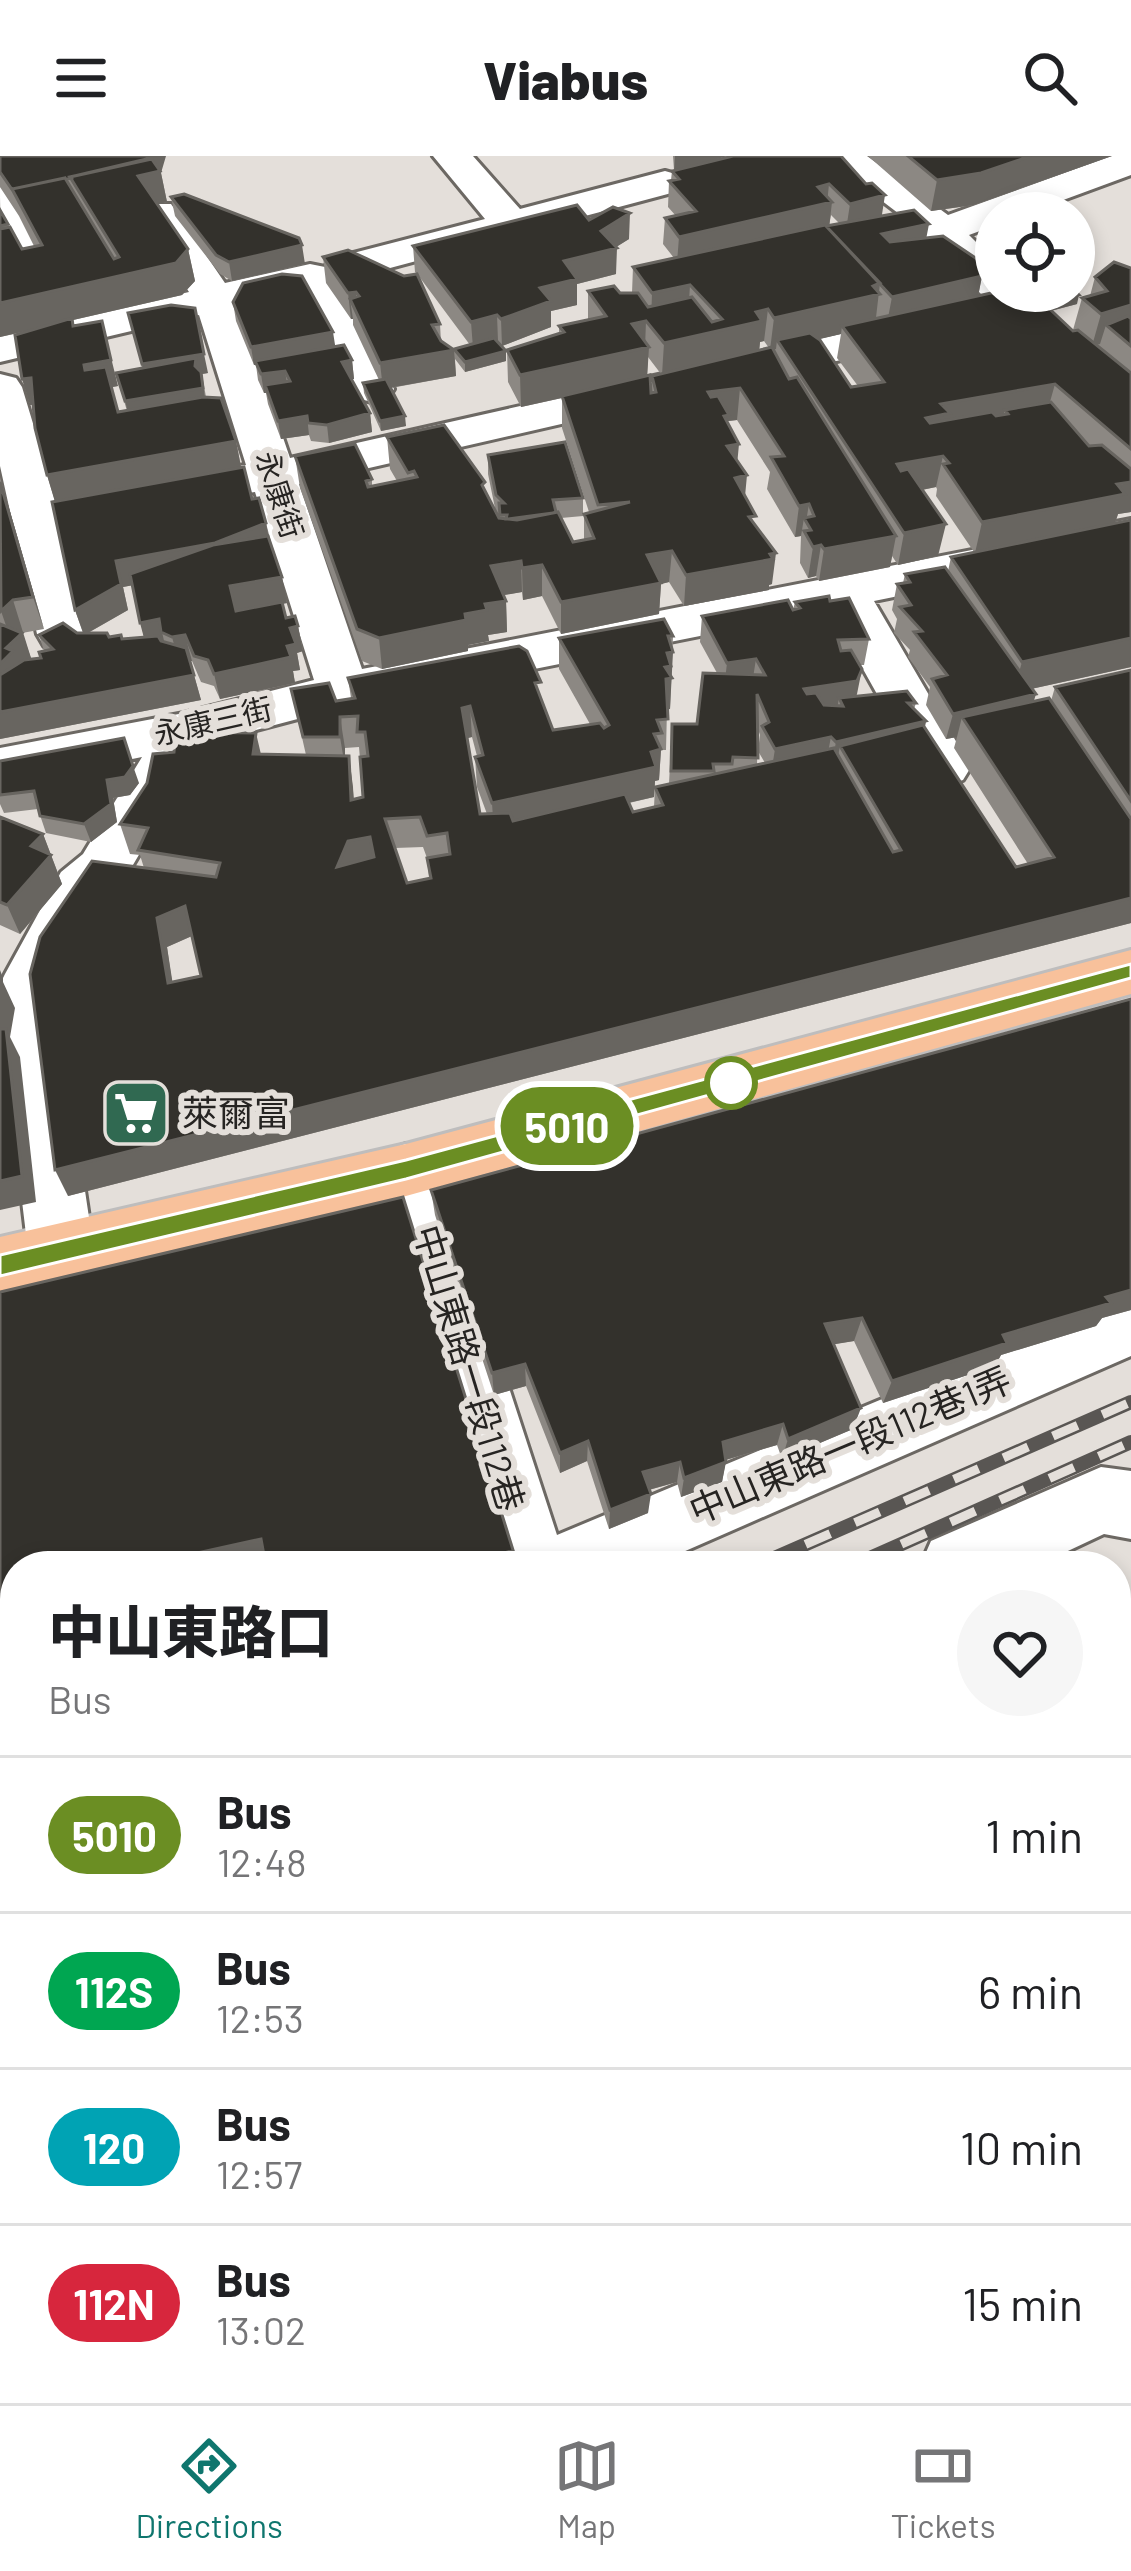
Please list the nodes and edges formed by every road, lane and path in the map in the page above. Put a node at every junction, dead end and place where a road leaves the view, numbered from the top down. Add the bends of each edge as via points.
1 (452, 156) edge
2 (842, 156) edge
3 (1131, 162) edge
4 (6, 176) edge
5 (685, 178) edge
6 (157, 212) edge
7 (937, 224) junction
8 (512, 225) junction
9 (884, 230) edge
10 (975, 263) edge
11 (328, 272) junction
12 (40, 276) edge
13 (215, 300) junction
14 (975, 301) edge
15 (0, 349) edge
16 (0, 387) edge
17 (372, 389) edge
18 (272, 476) junction
19 (34, 507) junction
20 (1131, 534) edge
21 (845, 593) junction
22 (62, 634) edge
23 (343, 690) junction
24 (184, 731) junction
25 (0, 767) edge
26 (971, 814) edge
27 (41, 843) edge
28 (103, 868) junction
29 (1125, 974) edge
30 (406, 1169) junction
31 (61, 1251) junction
32 (0, 1265) edge
33 (1131, 1325) edge
34 (1131, 1505) edge
35 (526, 1551) edge
36 (604, 1551) edge
37 (990, 1551) edge

1 - 8 lane
2 - 7 lane
3 - 7 lane
4 - 12 lane
5 - 8 lane
6 - 13 lane, 永康街
7 - 9 lane
7 - 10 lane
8 - 11 lane
11 - 13 lane
11 - 17 lane
13 - 15 lane
13 - 18 lane, 永康街
14 - 18 lane
16 - 19 lane
18 - 19 lane
18 - 23 lane, 永康街
19 - 22 lane
20 - 21 lane, 永康三街
21 - 23 lane, 永康三街
21 - 26 lane
23 - 24 lane, 永康三街
24 - 25 lane, 永康三街
24 - 28 lane
27 - 28 lane
28 - 31 lane via 81,887 26,990
29 - 30 main road
30 - 31 main road
30 - 35 lane, 中山東路一段112巷
31 - 32 main road
33 - 36 lane, 中山東路一段112巷1弄
34 - 37 lane via 1101,1500

